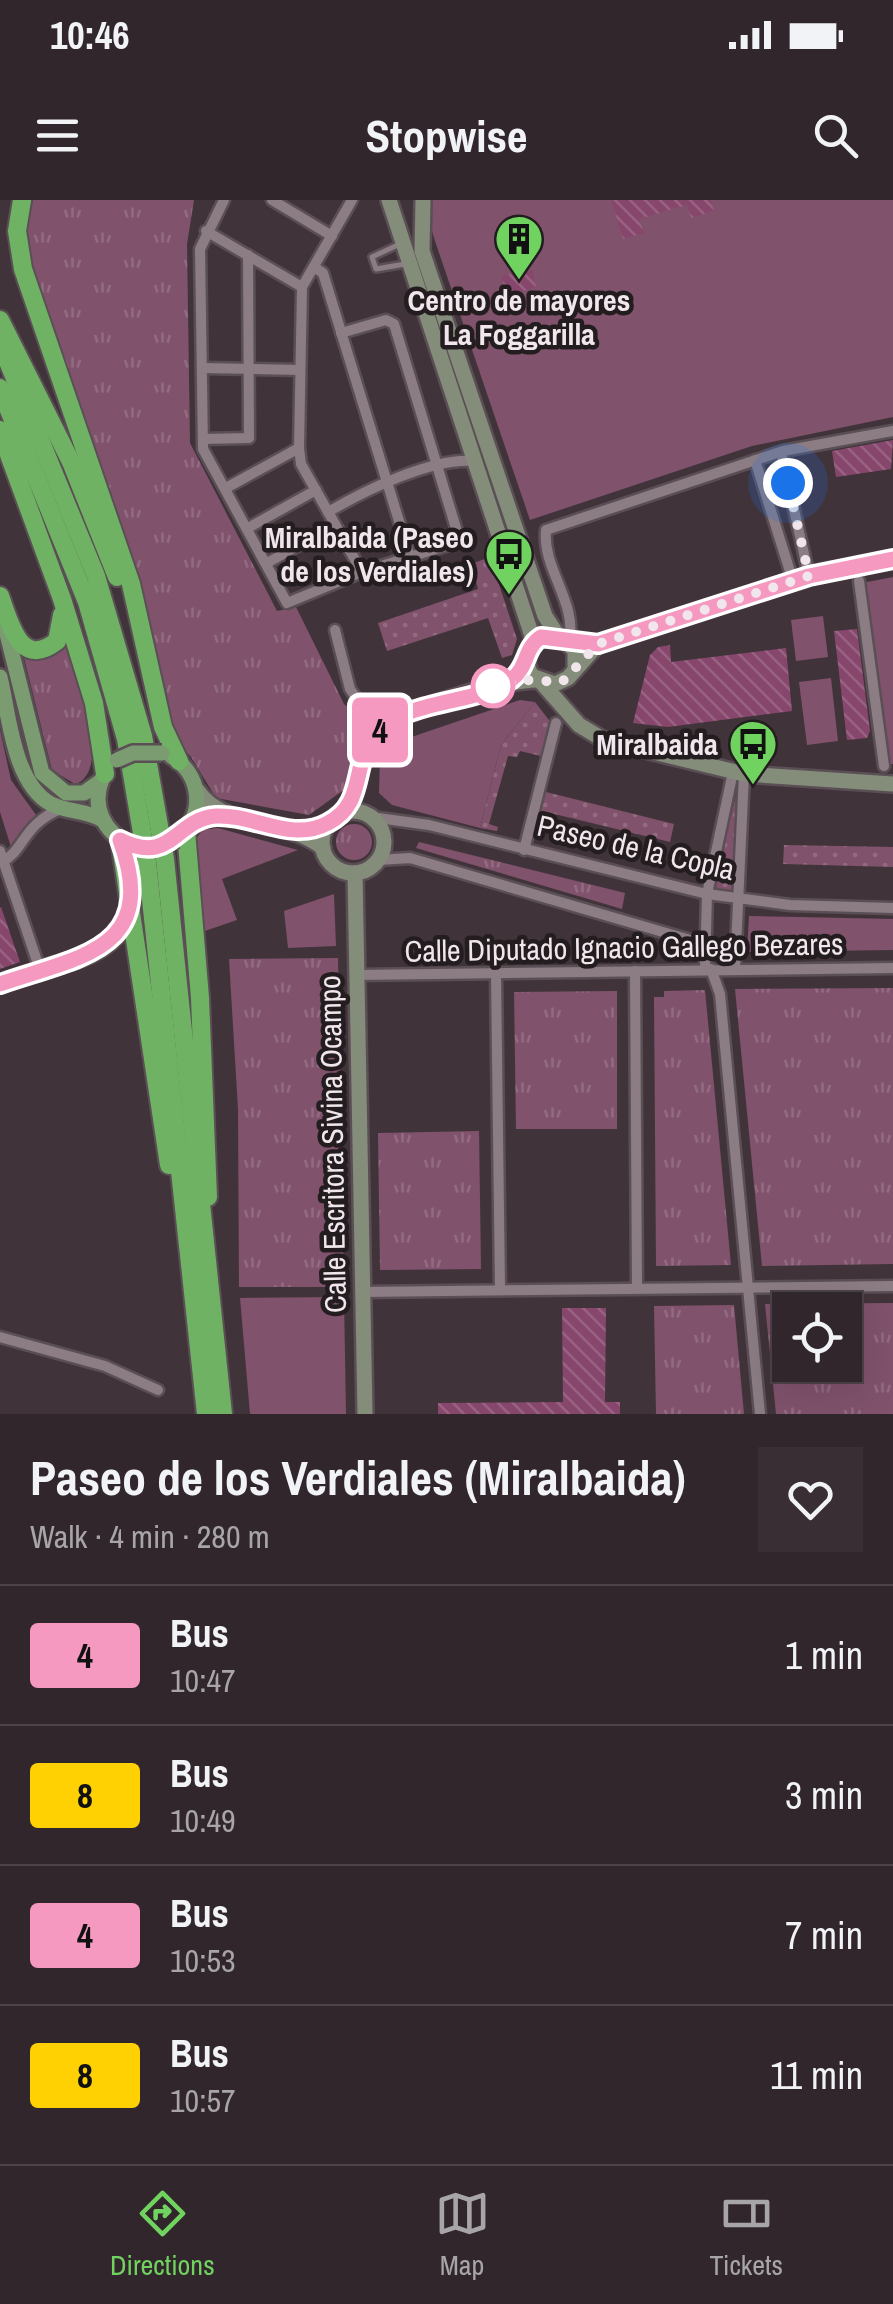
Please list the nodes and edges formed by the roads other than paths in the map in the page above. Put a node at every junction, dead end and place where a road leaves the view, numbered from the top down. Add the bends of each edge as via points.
1 (22, 200) edge
2 (224, 200) edge
3 (272, 200) edge
4 (352, 200) edge
5 (414, 200) edge
6 (423, 200) edge
7 (393, 204) edge
8 (420, 220) junction
9 (206, 231) junction
10 (332, 236) junction
11 (402, 244) junction
12 (248, 255) junction
13 (417, 260) junction
14 (314, 267) junction
15 (302, 288) junction
16 (0, 320) edge
17 (341, 333) junction
18 (0, 342) edge
19 (202, 368) junction
20 (248, 369) junction
21 (300, 370) junction
22 (0, 388) edge
23 (0, 430) edge
24 (893, 431) edge
25 (203, 439) junction
26 (299, 448) junction
27 (780, 452) junction
28 (755, 460) junction
29 (475, 461) junction
30 (438, 467) junction
31 (387, 482) junction
32 (226, 488) junction
33 (316, 490) junction
34 (328, 512) junction
35 (335, 525) junction
36 (248, 528) junction
37 (410, 557) junction
38 (893, 560) edge
39 (267, 562) junction
40 (362, 572) junction
41 (809, 576) junction
42 (859, 581) dead end
43 (793, 582) junction
44 (0, 596) edge
45 (62, 599) junction
46 (0, 608) edge
47 (335, 630) dead end
48 (565, 640) junction
49 (534, 642) junction
50 (598, 644) junction
51 (526, 664) junction
52 (149, 672) junction
53 (571, 673) junction
54 (0, 676) edge
55 (510, 681) junction
56 (540, 682) junction
57 (562, 718) junction
58 (379, 731) junction
59 (171, 757) junction
60 (884, 766) dead end
61 (108, 772) junction
62 (738, 773) junction
63 (361, 780) junction
64 (893, 784) edge
65 (197, 790) junction
66 (63, 808) junction
67 (234, 816) junction
68 (370, 816) junction
69 (336, 818) junction
70 (102, 820) junction
71 (185, 831) junction
72 (296, 831) junction
73 (125, 843) junction
74 (323, 848) junction
75 (524, 850) junction
76 (2, 856) edge
77 (378, 860) junction
78 (355, 873) junction
79 (707, 894) junction
80 (736, 899) junction
81 (131, 902) junction
82 (893, 908) edge
83 (704, 944) junction
84 (893, 968) edge
85 (708, 969) junction
86 (735, 969) junction
87 (40, 970) junction
88 (635, 971) junction
89 (356, 974) junction
90 (496, 974) junction
91 (0, 984) edge
92 (893, 1286) edge
93 (747, 1288) junction
94 (637, 1289) junction
95 (500, 1290) junction
96 (362, 1292) junction
97 (204, 1314) junction
98 (0, 1337) edge
99 (158, 1390) dead end
100 (206, 1414) edge
101 (223, 1414) edge
102 (364, 1414) edge
103 (760, 1414) edge

1 - 52 highway via 16,230 23,269 126,566
2 - 9 street
3 - 10 street
4 - 10 street
5 - 8 street
6 - 8 street
7 - 11 street
8 - 13 street
9 - 12 street
9 - 19 street via 200,249
10 - 14 street
11 - 13 street
11 - 13 lane via 377,252 376,269
12 - 15 street
12 - 20 street
13 - 29 street
13 - 48 street via 545,616
14 - 15 street
14 - 17 street via 322,272
15 - 21 street
16 - 52 highway via 71,462
17 - 30 street via 386,320 394,324
17 - 31 street
18 - 97 highway via 96,576 143,736 165,858
19 - 20 street
19 - 25 street
20 - 21 street
20 - 25 street via 248,438
21 - 26 street
22 - 97 highway via 87,602 126,739 148,862
23 - 45 highway
24 - 27 street
25 - 32 street
26 - 32 street
26 - 33 street
27 - 28 street
27 - 41 street
28 - 43 street
28 - 48 street via 546,530 572,624
29 - 30 street
29 - 49 street
30 - 31 street
30 - 37 street via 458,542
31 - 34 street
31 - 37 street
32 - 36 street
33 - 34 street
33 - 36 street
34 - 35 street
35 - 39 street
35 - 40 street
36 - 39 street
37 - 40 street
38 - 41 street
39 - 40 street via 287,603
41 - 43 street
42 - 60 street
43 - 50 street
44 - 45 highway via 14,636 34,651 57,641
45 - 61 highway
46 - 61 main road via 42,773 66,793 84,793
47 - 58 street via 350,690
48 - 49 street
48 - 50 street
48 - 53 street
49 - 51 street
50 - 53 street
51 - 55 street
51 - 56 street
52 - 59 highway
53 - 56 street via 555,684
53 - 57 street
54 - 66 main road via 28,780
55 - 56 street
55 - 58 street
56 - 57 street
57 - 62 street via 604,740
57 - 75 street
58 - 63 street via 368,746
59 - 61 main road, bridge via 133,752
59 - 65 main road
61 - 70 main road via 98,806
62 - 64 street
62 - 79 street
62 - 80 street
63 - 68 street
63 - 69 street
65 - 67 street via 216,810
65 - 71 main road
66 - 70 main road
66 - 76 street via 36,822 12,857
67 - 71 street
67 - 72 street
68 - 69 street
68 - 75 street, Paseo de la Copla
68 - 77 street via 384,837
69 - 72 street
69 - 74 street
70 - 73 main road
71 - 73 main road, bridge via 152,848
71 - 97 highway via 200,998
72 - 74 street
73 - 81 highway
74 - 78 street via 331,864
75 - 79 street, Paseo de la Copla
76 - 87 street
77 - 78 street
77 - 83 street via 410,858
78 - 89 street, Calle Escritora Sivina Ocampo
79 - 80 street, Paseo de la Copla
79 - 83 street
80 - 82 street, Paseo de la Copla
80 - 86 street
81 - 87 highway via 124,927 109,944
81 - 97 highway
83 - 85 street
84 - 86 street, Calle Diputado Ignacio Gallego Bezares
85 - 86 street, Calle Diputado Ignacio Gallego Bezares
85 - 88 street, Calle Diputado Ignacio Gallego Bezares
85 - 93 street via 720,994
87 - 91 street
88 - 90 street, Calle Diputado Ignacio Gallego Bezares
88 - 94 street
89 - 90 street, Calle Diputado Ignacio Gallego Bezares
89 - 96 street, Calle Escritora Sivina Ocampo
90 - 95 street
92 - 93 street
93 - 94 street
93 - 103 street
94 - 95 street
95 - 96 street
96 - 102 street, Calle Escritora Sivina Ocampo
97 - 100 highway
97 - 101 highway
98 - 99 street via 105,1366

